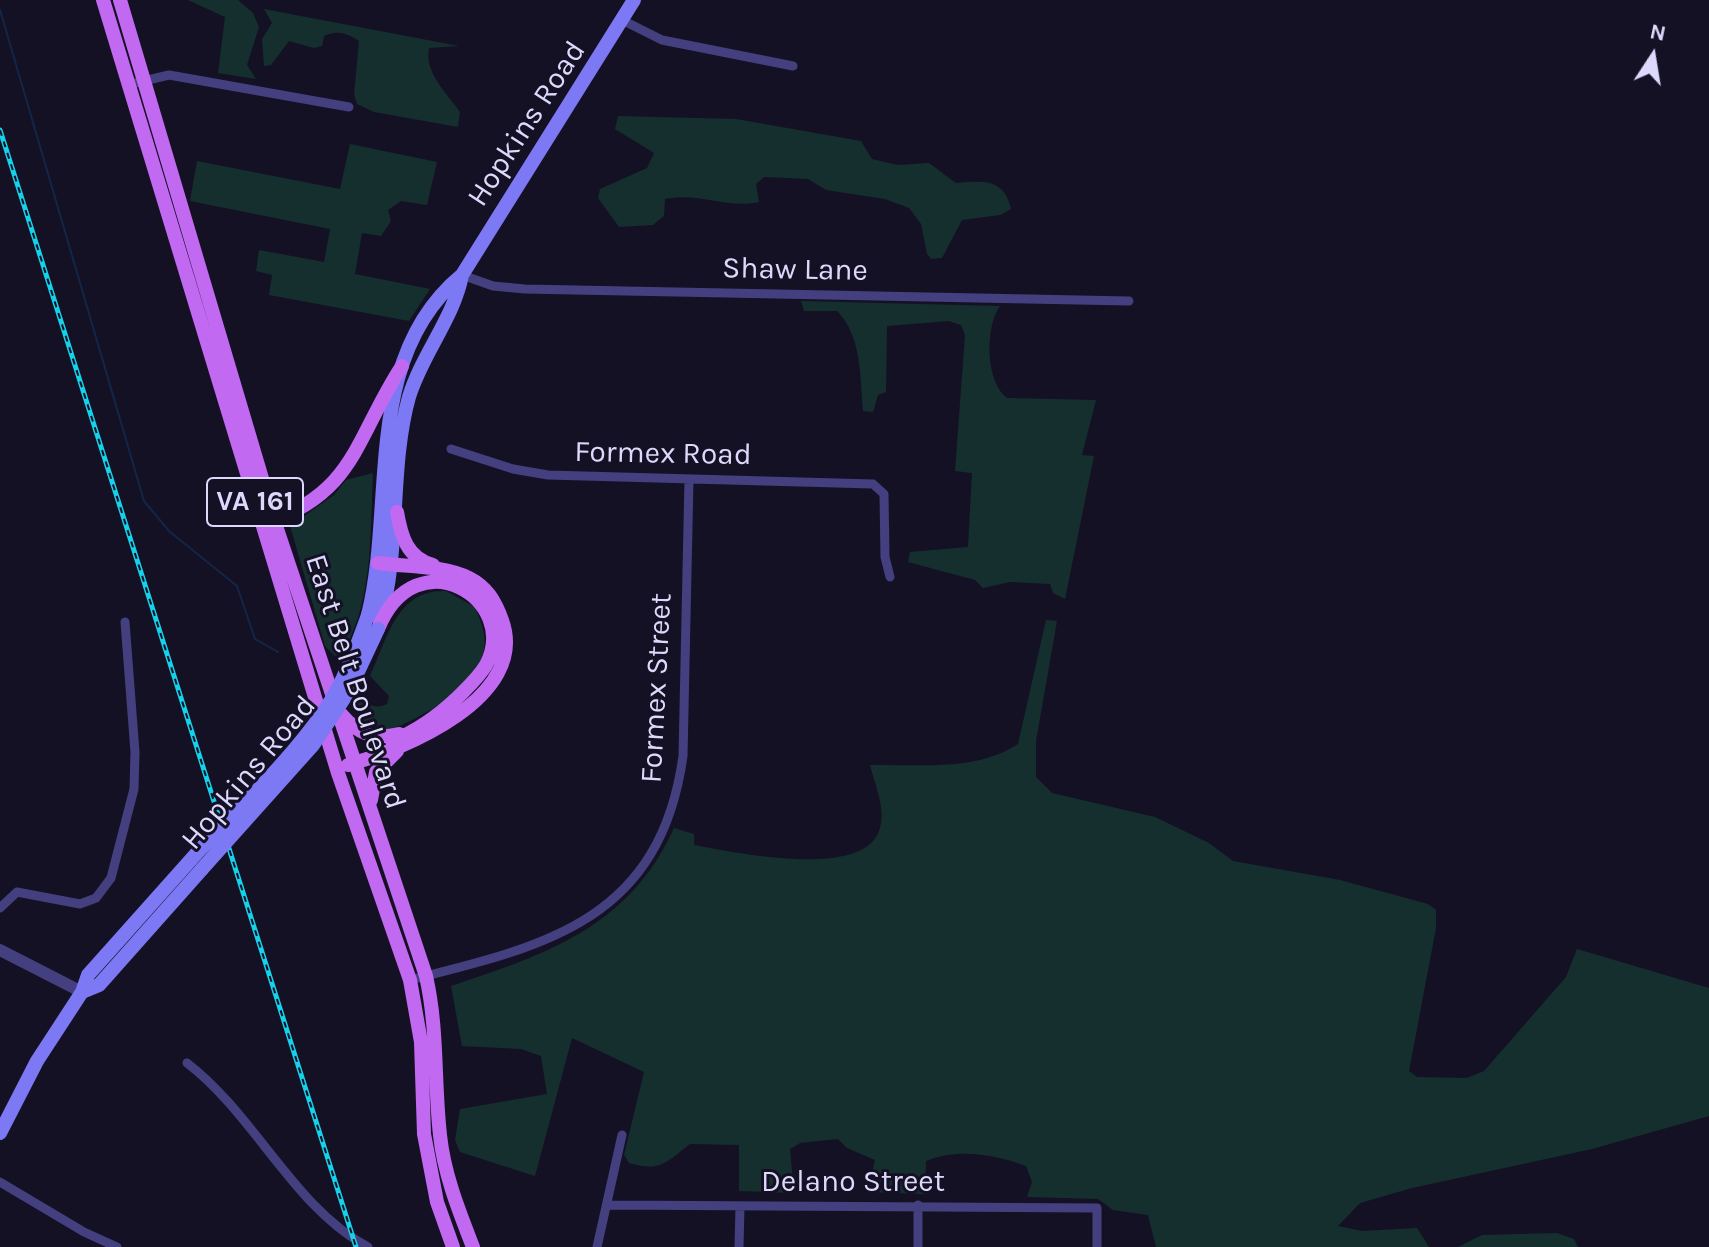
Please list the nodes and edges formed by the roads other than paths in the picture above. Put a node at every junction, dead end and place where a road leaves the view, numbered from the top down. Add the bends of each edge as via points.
1 (103, 0) edge
2 (120, 0) edge
3 (634, 0) edge
4 (624, 21) junction
5 (793, 66) dead end
6 (138, 82) junction
7 (349, 107) dead end
8 (462, 275) junction
9 (1129, 301) dead end
10 (402, 366) junction
11 (451, 449) dead end
12 (689, 479) junction
13 (397, 512) junction
14 (268, 522) junction
15 (385, 564) junction
16 (455, 574) junction
17 (890, 577) dead end
18 (125, 622) dead end
19 (378, 629) junction
20 (336, 708) junction
21 (413, 737) junction
22 (353, 760) junction
23 (336, 769) junction
24 (370, 809) junction
25 (0, 908) edge
26 (0, 950) edge
27 (426, 976) junction
28 (410, 980) junction
29 (82, 992) junction
30 (187, 1063) dead end
31 (0, 1133) edge
32 (622, 1135) dead end
33 (0, 1182) edge
34 (609, 1205) junction
35 (918, 1205) junction
36 (740, 1206) junction
37 (117, 1247) edge
38 (368, 1247) edge
39 (453, 1247) edge
40 (473, 1247) edge
41 (597, 1247) edge
42 (739, 1247) edge
43 (918, 1247) edge
44 (1097, 1247) edge

1 - 6 main road, East Belt Boulevard / VA 161
2 - 6 main road, East Belt Boulevard / VA 161
3 - 4 main road, Hopkins Road
4 - 5 street via 648,37
4 - 8 main road, Hopkins Road
6 - 7 street via 169,75
6 - 14 main road, East Belt Boulevard / VA 161
8 - 9 street, Shaw Lane via 493,286 525,289
8 - 10 main road, Hopkins Road via 446,288
8 - 13 main road, Hopkins Road via 458,297 425,355 409,397
10 - 14 main road via 339,479 300,510
10 - 15 main road, Hopkins Road via 385,440
11 - 12 street, Formex Road via 548,475
12 - 17 street, Formex Road via 877,486 885,499
12 - 27 street, Formex Street via 683,756 671,808 654,847 617,895 569,931 514,953
13 - 15 main road, Hopkins Road
13 - 16 main road via 404,542 415,557
14 - 20 main road, East Belt Boulevard / VA 161
14 - 23 main road, East Belt Boulevard / VA 161
15 - 16 main road
15 - 19 main road, Hopkins Road
15 - 29 main road, Hopkins Road, bridge via 356,650 325,710 88,975
16 - 21 main road via 482,586 493,598 505,627 505,649 495,676 468,707 437,730
18 - 25 street via 134,789 111,878 90,902 17,892
19 - 21 main road via 398,596 409,588 439,582 476,598 491,626 490,652 478,677
19 - 29 main road, Hopkins Road, bridge via 349,691 313,745 99,985
20 - 21 main road via 369,736
20 - 22 main road, East Belt Boulevard / VA 161
21 - 22 main road
21 - 24 main road via 376,772
22 - 23 main road
22 - 24 main road, East Belt Boulevard / VA 161
23 - 28 main road, East Belt Boulevard / VA 161
24 - 27 main road, East Belt Boulevard / VA 161
26 - 29 street
27 - 28 street, Formex Street
27 - 40 main road, East Belt Boulevard / VA 161 via 437,1032 440,1136
28 - 39 main road, East Belt Boulevard / VA 161 via 421,1042 424,1134 437,1202
29 - 31 main road, Hopkins Road via 37,1061
30 - 38 street via 238,1109 321,1211
32 - 34 street
33 - 37 street
34 - 36 street, Delano Street
34 - 41 street
35 - 36 street, Delano Street
35 - 43 street
35 - 44 street, Delano Street via 1097,1208
36 - 42 street

